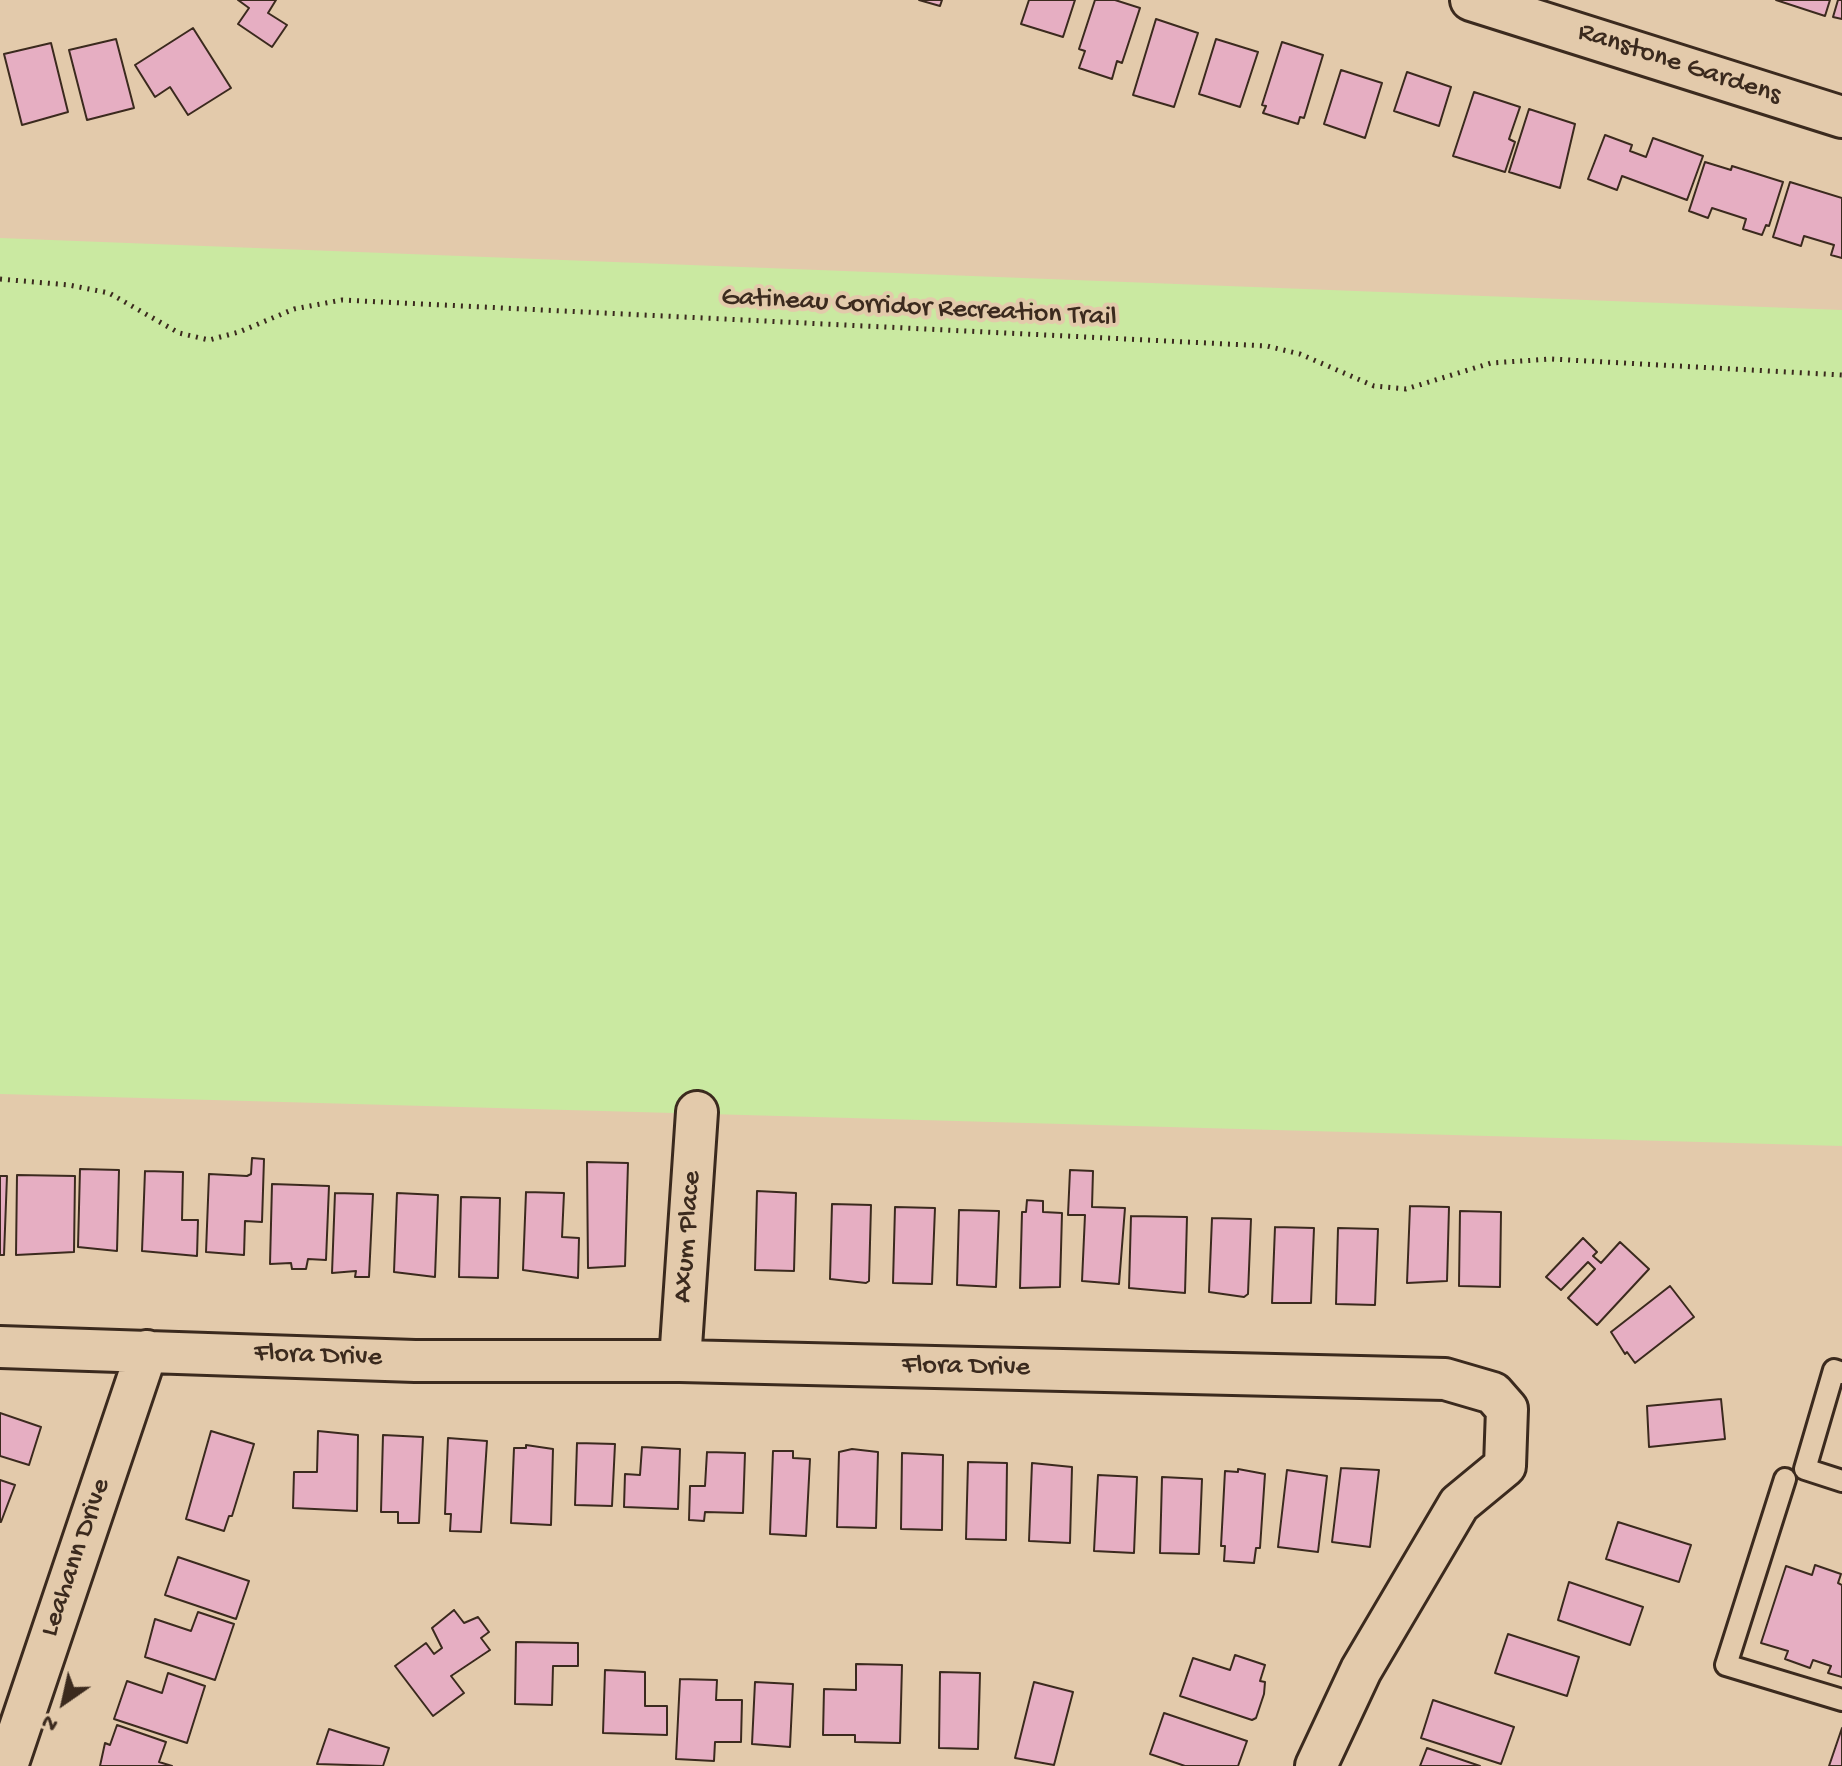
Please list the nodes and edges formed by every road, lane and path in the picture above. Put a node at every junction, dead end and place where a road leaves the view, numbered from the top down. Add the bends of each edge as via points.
1 (1471, 0) edge
2 (1566, 14) edge
3 (1842, 117) edge
4 (0, 279) edge
5 (1842, 375) edge
6 (697, 1112) dead end
7 (0, 1347) edge
8 (147, 1351) junction
9 (680, 1361) junction
10 (1842, 1373) edge
11 (1785, 1479) dead end
12 (1842, 1481) edge
13 (1842, 1700) edge
14 (7, 1766) edge
15 (1316, 1766) edge

1 - 2 street, Ranstone Gardens
2 - 3 street, Ranstone Gardens
4 - 5 path, Gatineau Corridor Recreation Trail via 109,293 179,333 209,340 294,309 342,300 1267,346 1300,354 1374,386 1406,389 1491,363 1551,359
6 - 9 street, Axum Place
7 - 8 street, Flora Drive
8 - 9 street, Flora Drive via 415,1361
8 - 14 street, Leahann Drive
9 - 15 street, Flora Drive via 1445,1379 1493,1393 1507,1409 1505,1466 1459,1504 1361,1670
10 - 12 lane via 1834,1370 1805,1469
11 - 13 lane via 1726,1665

